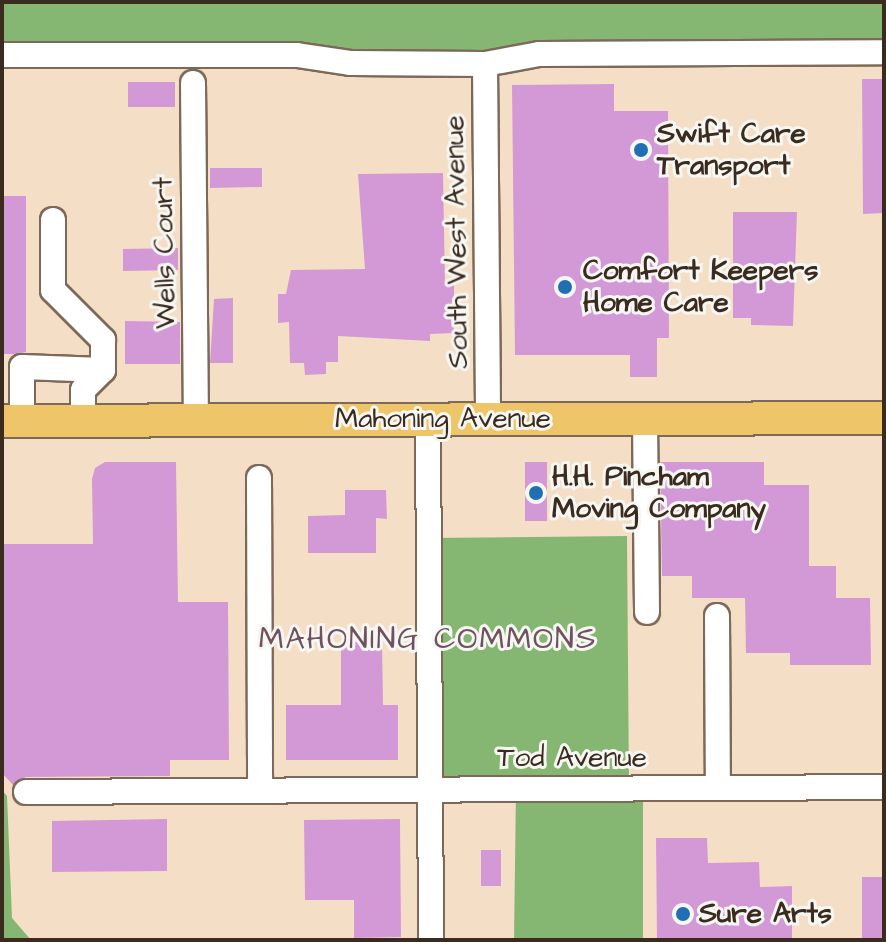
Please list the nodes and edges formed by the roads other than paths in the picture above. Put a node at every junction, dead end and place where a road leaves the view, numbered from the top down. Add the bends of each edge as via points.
1 (884, 52) edge
2 (2, 55) edge
3 (485, 64) junction
4 (193, 83) dead end
5 (53, 220) dead end
6 (103, 370) junction
7 (884, 418) edge
8 (428, 419) junction
9 (488, 419) junction
10 (645, 419) junction
11 (12, 421) edge
12 (83, 421) junction
13 (196, 421) junction
14 (259, 478) dead end
15 (647, 612) dead end
16 (717, 616) dead end
17 (718, 787) junction
18 (884, 787) edge
19 (428, 788) junction
20 (260, 790) junction
21 (26, 792) dead end
22 (431, 940) edge

1 - 3 street via 539,54
2 - 3 street via 297,55 351,63
3 - 9 street, South West Avenue
4 - 13 street, Wells Court
5 - 6 street via 53,290 103,340
6 - 11 street via 22,367
6 - 12 street via 83,390
7 - 10 main road, Mahoning Avenue
8 - 9 main road, Mahoning Avenue
8 - 13 main road, Mahoning Avenue
8 - 19 street
9 - 10 main road, Mahoning Avenue
10 - 15 street
11 - 12 main road, Mahoning Avenue
12 - 13 main road, Mahoning Avenue
14 - 20 street
16 - 17 street
17 - 18 street, Tod Avenue
17 - 19 street, Tod Avenue
19 - 20 street, Tod Avenue
19 - 22 street
20 - 21 street, Tod Avenue

